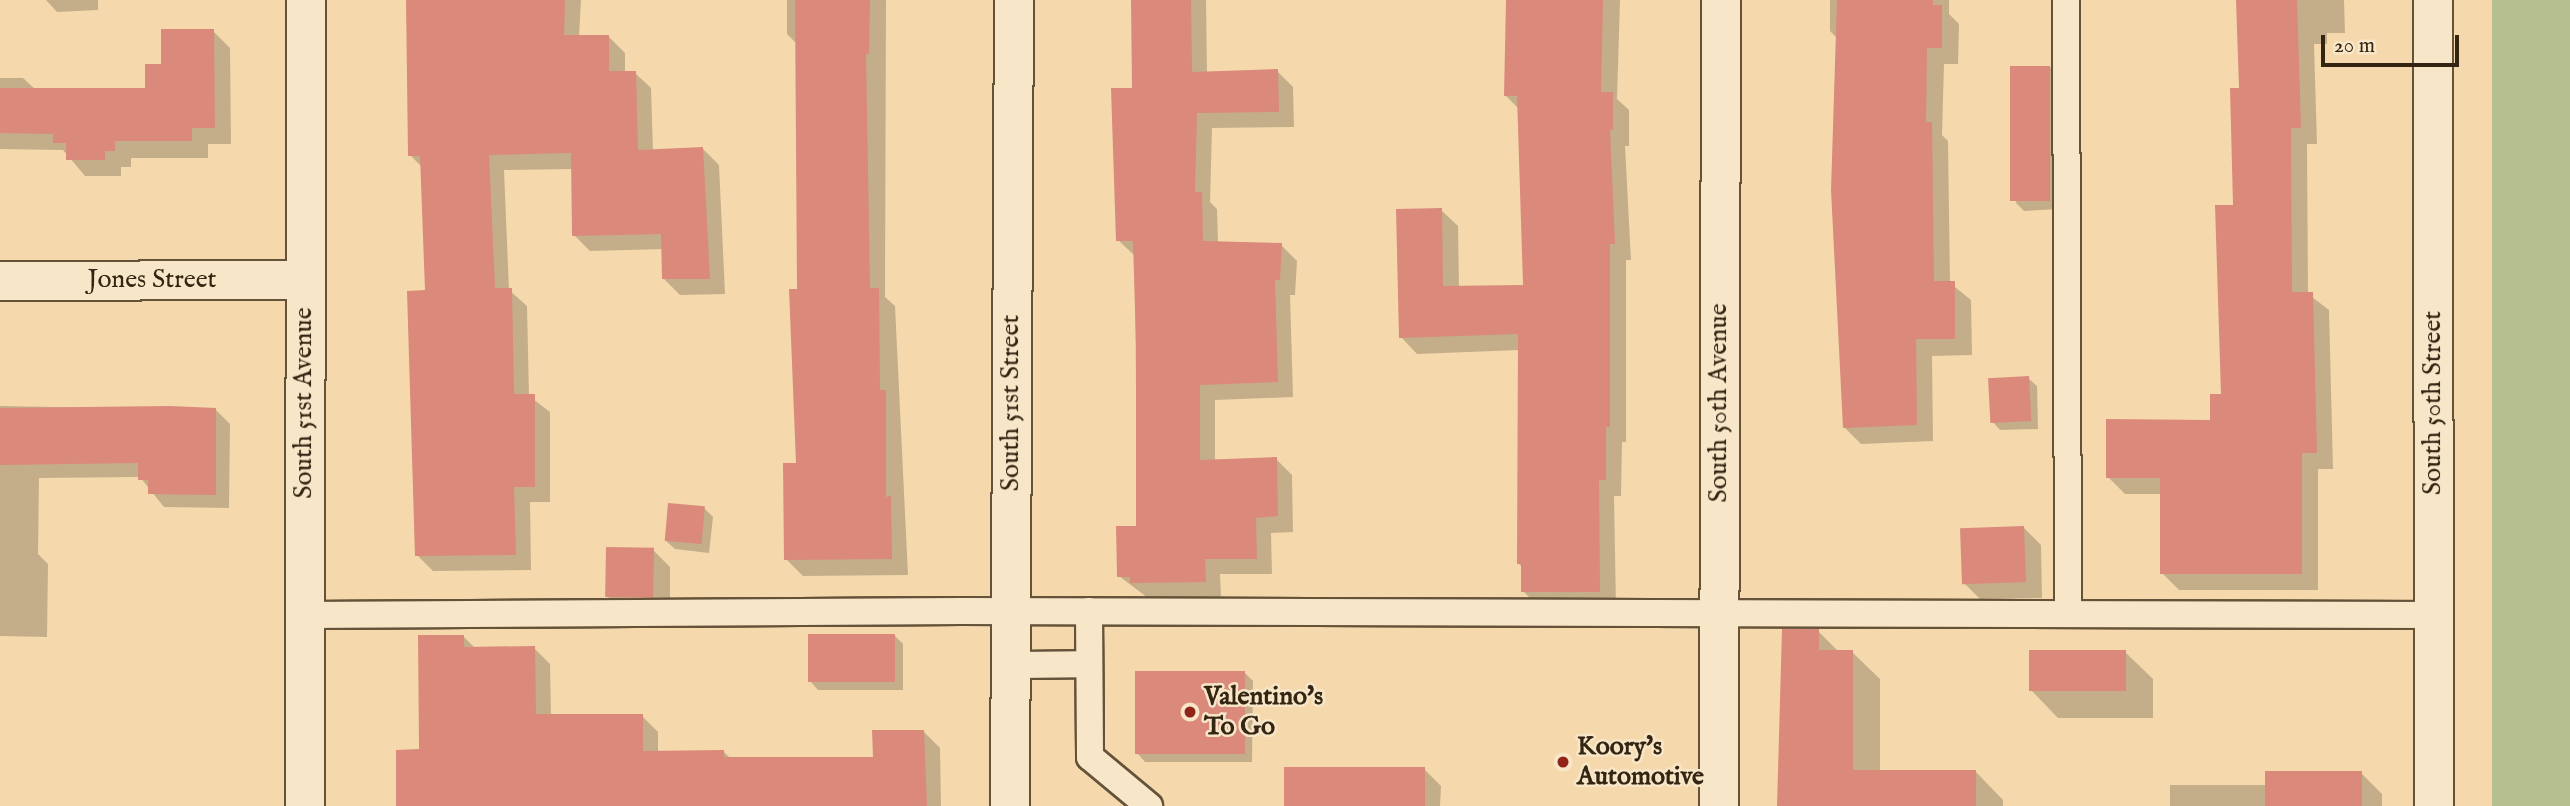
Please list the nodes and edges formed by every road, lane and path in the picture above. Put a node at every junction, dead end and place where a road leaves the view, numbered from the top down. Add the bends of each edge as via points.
1 (306, 0) edge
2 (1014, 0) edge
3 (1721, 0) edge
4 (2066, 0) edge
5 (2433, 0) edge
6 (304, 280) junction
7 (0, 281) edge
8 (1010, 611) junction
9 (1089, 611) junction
10 (1719, 612) junction
11 (2068, 613) junction
12 (304, 615) junction
13 (2434, 615) junction
14 (1089, 664) junction
15 (1010, 665) junction
16 (305, 806) edge
17 (1010, 806) edge
18 (1149, 806) edge
19 (1719, 806) edge
20 (2434, 806) edge

1 - 6 street, South 51st Avenue
2 - 8 street, South 51st Street
3 - 10 street, South 50th Avenue
4 - 11 lane
5 - 13 street, South 50th Street
6 - 7 street, Jones Street
6 - 12 street, South 51st Avenue
8 - 9 lane
8 - 12 lane
8 - 15 street, South 51st Street
9 - 10 lane
9 - 14 lane
10 - 11 lane
10 - 19 street, South 50th Avenue
11 - 13 lane
12 - 16 street, South 51st Avenue
13 - 20 street, South 50th Street
14 - 15 lane
14 - 18 lane via 1090,757
15 - 17 street, South 51st Street

